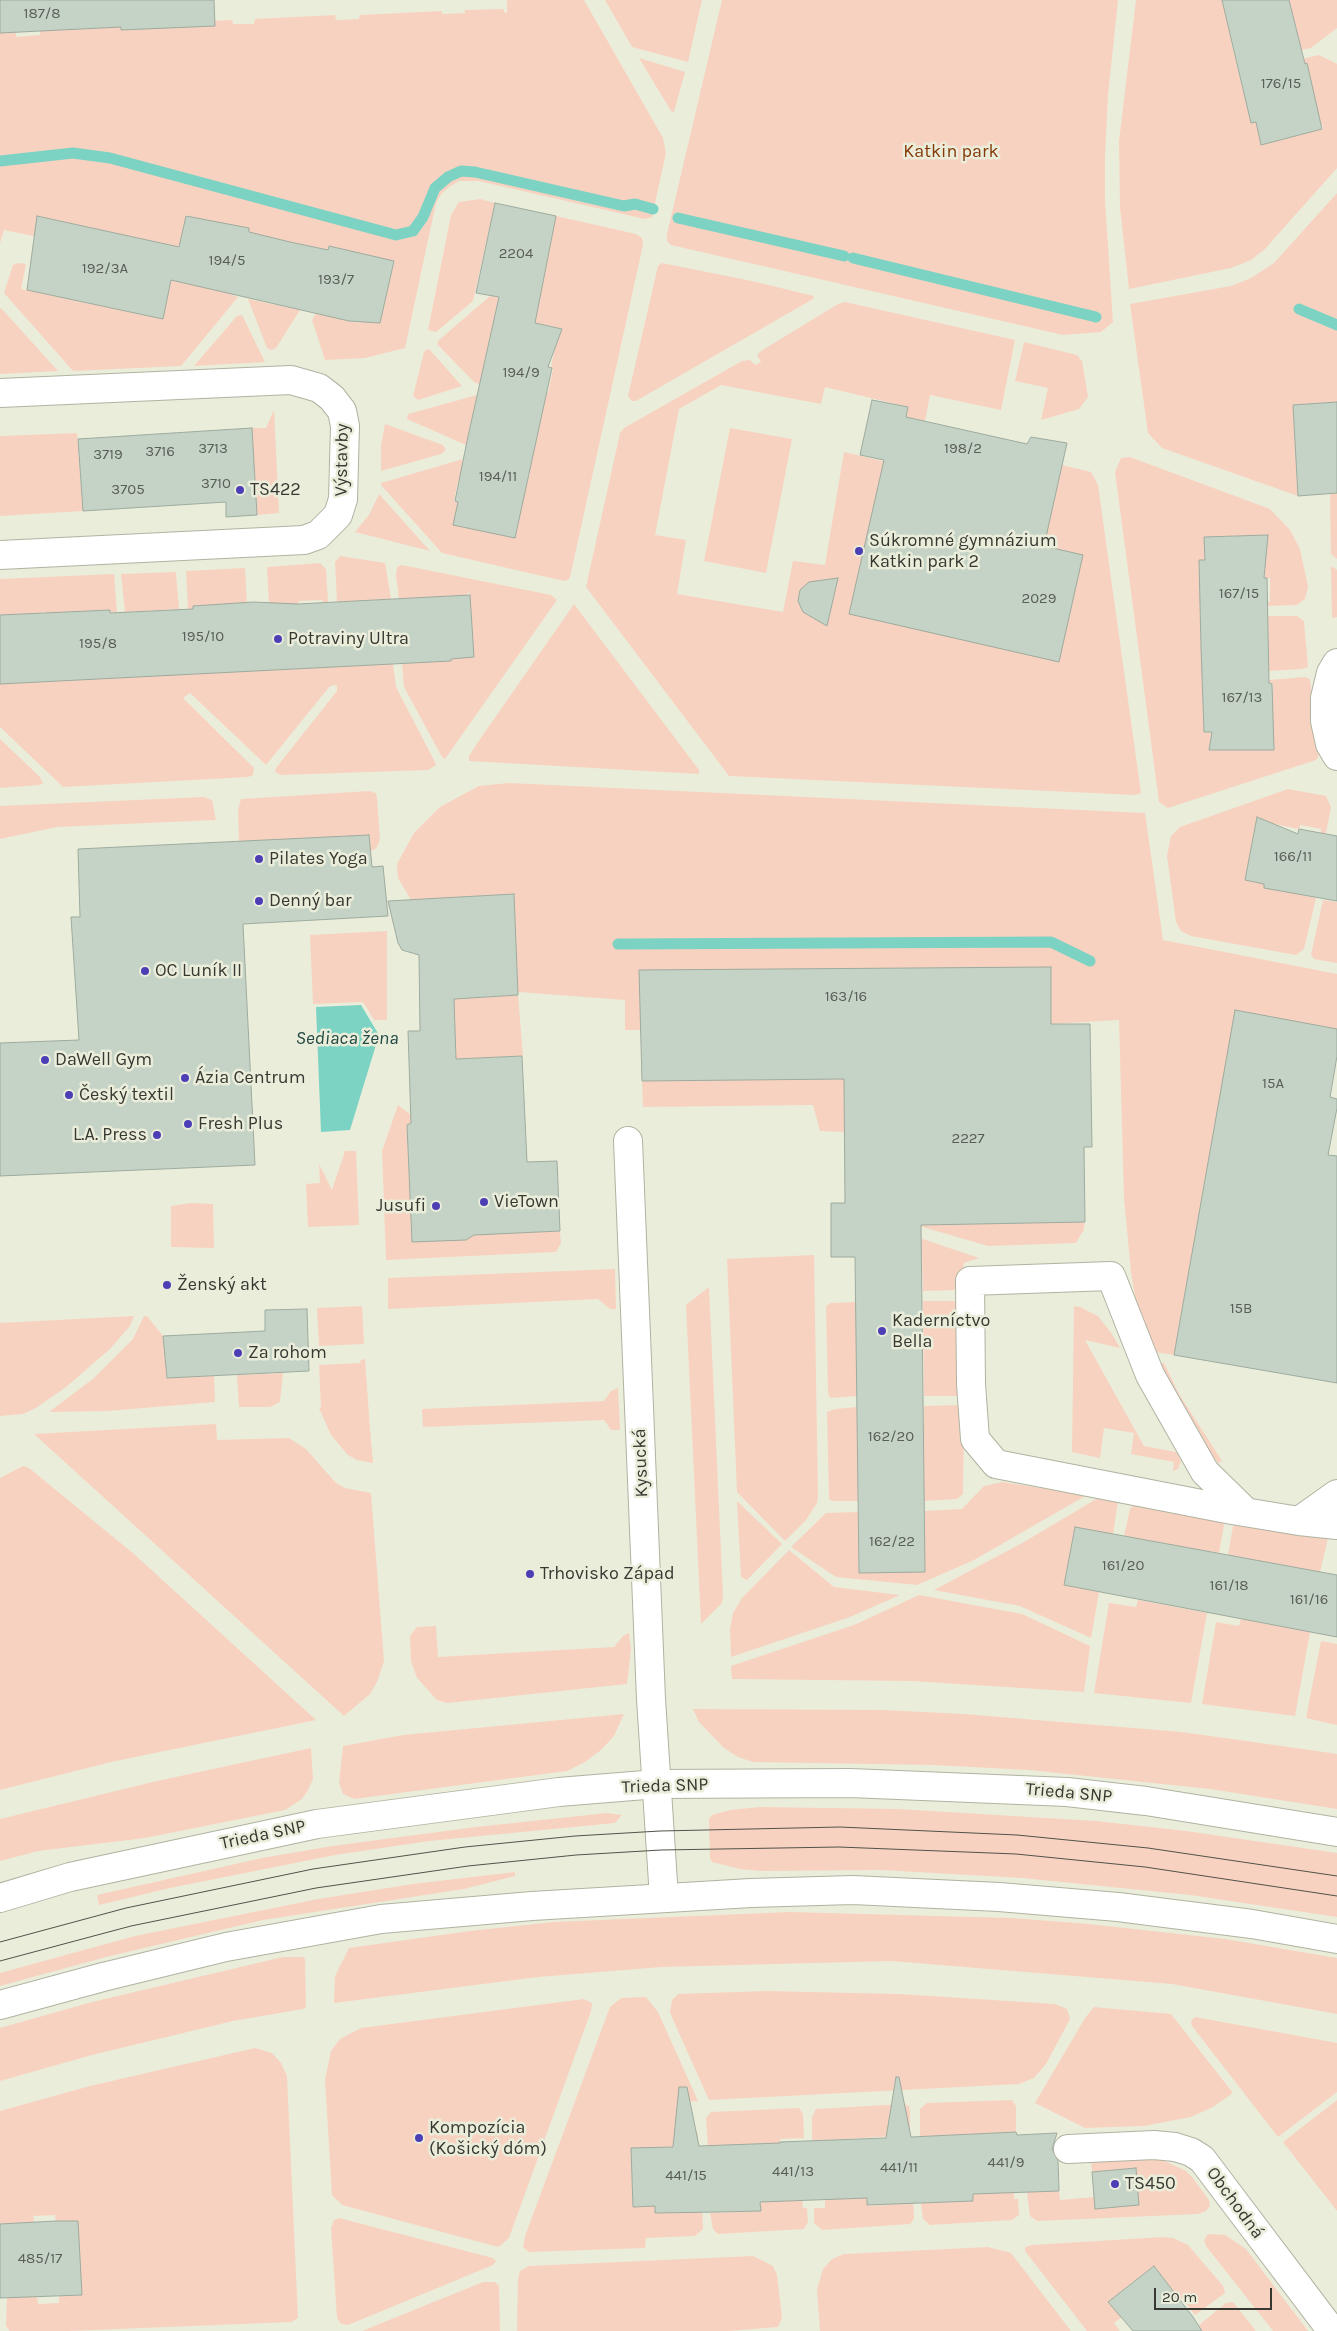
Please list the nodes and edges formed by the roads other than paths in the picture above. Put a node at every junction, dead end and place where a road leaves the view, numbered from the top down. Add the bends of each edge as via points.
1 (0, 393) edge
2 (0, 555) edge
3 (1337, 663) edge
4 (1337, 756) edge
5 (628, 1140) dead end
6 (1337, 1494) edge
7 (1246, 1512) junction
8 (1298, 1520) junction
9 (1337, 1526) edge
10 (658, 1784) junction
11 (1337, 1832) edge
12 (0, 1898) edge
13 (664, 1898) junction
14 (1337, 1940) edge
15 (0, 2006) edge
16 (1068, 2149) dead end
17 (1332, 2331) edge

1 - 2 street, Výstavby via 291,380 319,388 332,398 342,411 345,426 343,499 338,515 318,535 304,540
3 - 4 street via 1325,698 1325,721 1330,744
5 - 10 street, Kysucká via 651,1689
6 - 8 street
7 - 7 street via 1205,1472 1150,1375 1111,1276 970,1281 975,1439 996,1464
7 - 8 street
8 - 9 street
10 - 11 street, Trieda SNP via 850,1782 1067,1792 1155,1802
10 - 12 street, Trieda SNP via 559,1792 317,1824 70,1878
10 - 13 street, Kysucká
13 - 14 street via 853,1890 999,1897 1118,1907 1252,1924
13 - 15 street via 381,1918 226,1947
16 - 17 street, Obchodná via 1175,2147 1197,2156 1211,2169

